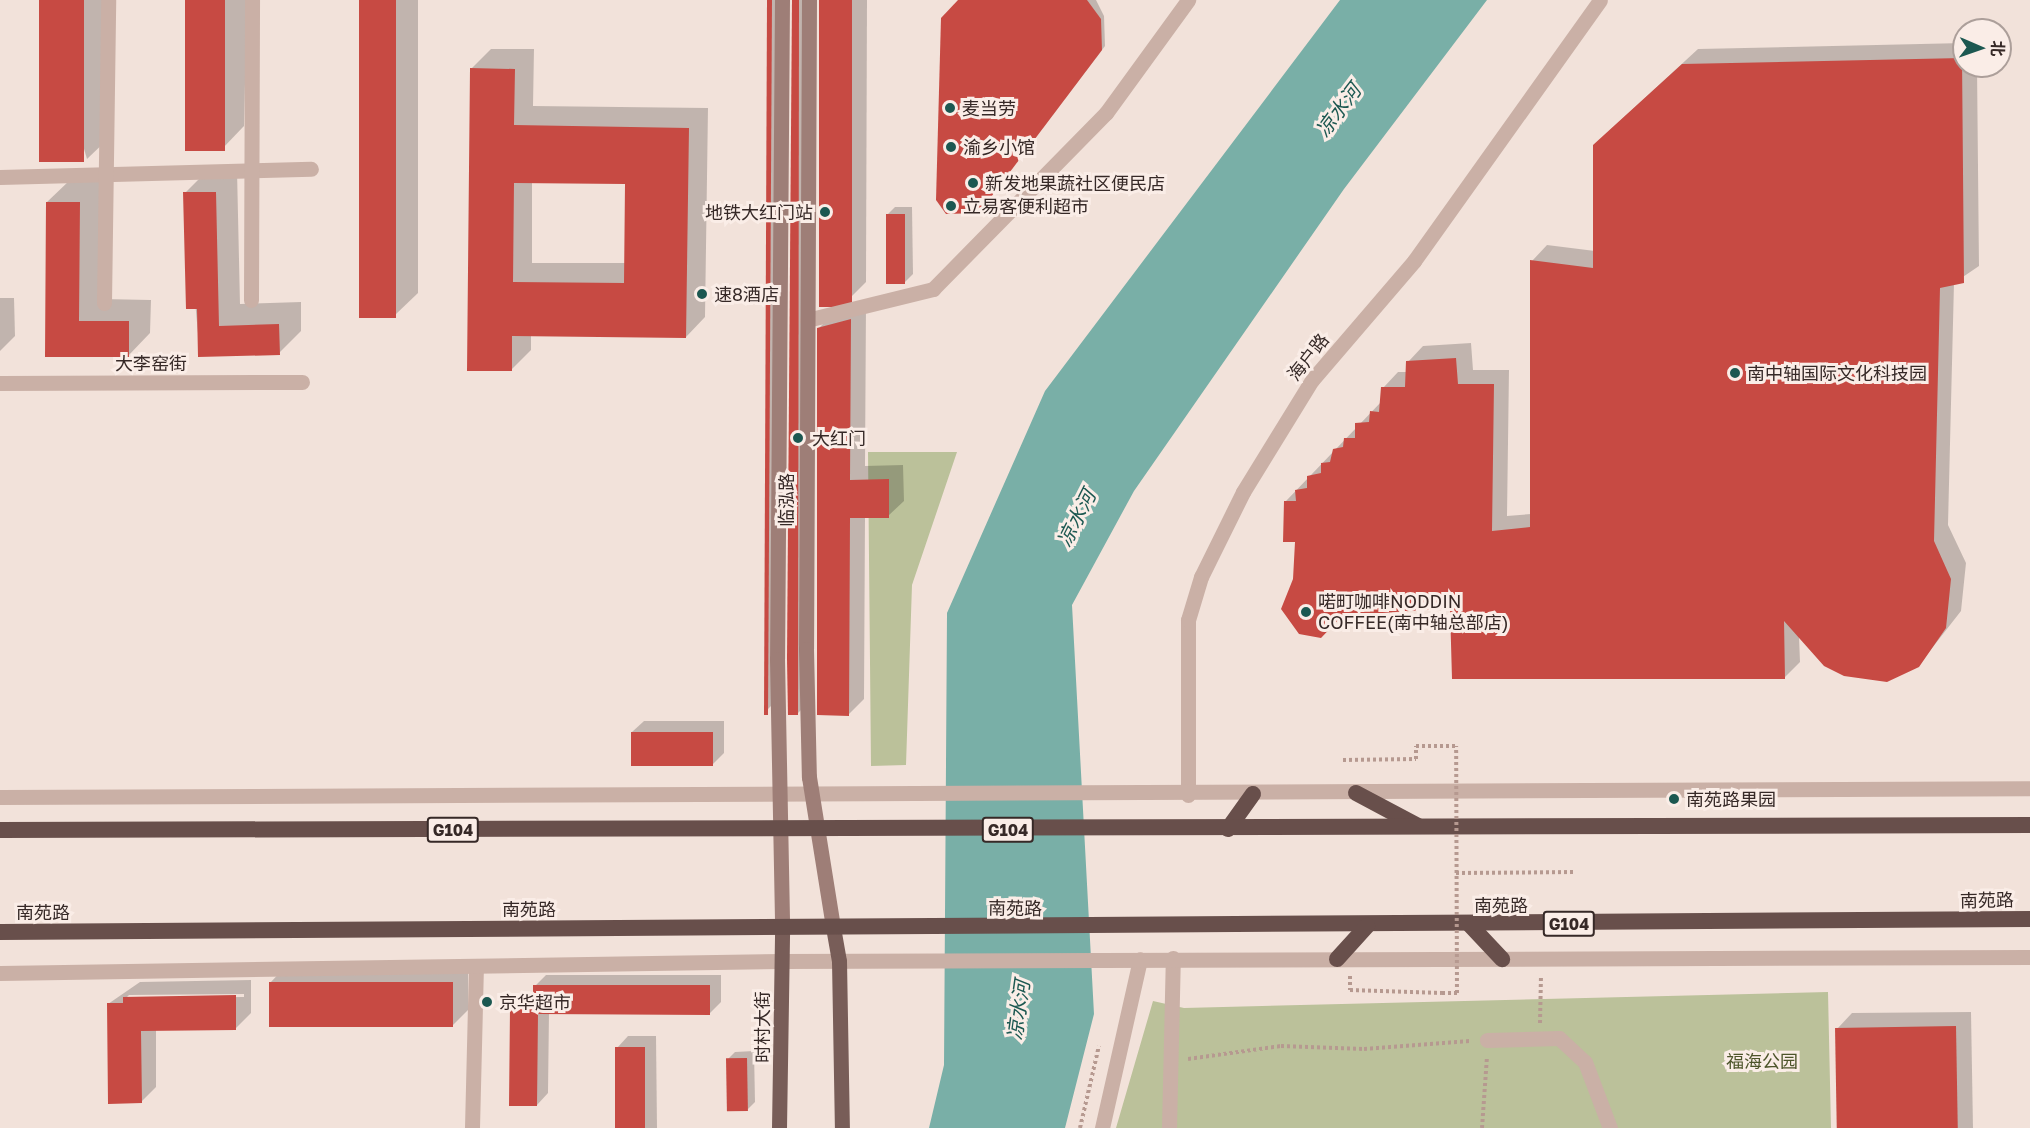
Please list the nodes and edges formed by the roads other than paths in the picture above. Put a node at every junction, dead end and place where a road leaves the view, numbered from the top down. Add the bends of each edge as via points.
1 (108, 0) edge
2 (252, 0) edge
3 (782, 0) edge
4 (809, 0) edge
5 (1188, 0) edge
6 (1600, 0) edge
7 (311, 169) dead end
8 (251, 171) junction
9 (105, 174) junction
10 (0, 177) edge
11 (251, 300) dead end
12 (104, 303) dead end
13 (807, 320) junction
14 (302, 382) dead end
15 (0, 383) edge
16 (2030, 788) edge
17 (1356, 793) junction
18 (1253, 794) junction
19 (779, 795) junction
20 (814, 795) junction
21 (1188, 795) junction
22 (0, 797) edge
23 (2030, 825) edge
24 (1422, 828) junction
25 (1228, 829) junction
26 (0, 830) edge
27 (781, 830) junction
28 (819, 830) junction
29 (2030, 919) edge
30 (1470, 925) junction
31 (1367, 926) junction
32 (782, 927) junction
33 (833, 927) junction
34 (0, 932) edge
35 (2030, 957) edge
36 (1173, 958) junction
37 (1140, 959) junction
38 (1337, 959) junction
39 (1502, 959) junction
40 (782, 961) junction
41 (839, 961) junction
42 (476, 968) junction
43 (0, 973) edge
44 (1487, 1040) road end
45 (472, 1128) edge
46 (779, 1128) edge
47 (842, 1128) edge
48 (1102, 1128) edge
49 (1169, 1128) edge
50 (1610, 1128) edge

1 - 9 street
2 - 8 street
3 - 19 main road, 临泓路
4 - 13 main road, 临泓路
5 - 13 street via 1106,113 933,289
6 - 21 street, 海户路 via 1414,261 1312,380 1242,492 1201,577 1188,620
7 - 8 street
8 - 9 street
8 - 11 street
9 - 10 street
9 - 12 street
13 - 20 main road, 临泓路 via 806,649
14 - 15 street, 大李窑街
16 - 17 street
17 - 18 street
17 - 24 highway
18 - 21 street
18 - 25 highway
19 - 20 street
19 - 22 street
19 - 27 main road, 临泓路
20 - 21 street
20 - 28 main road, 临泓路
23 - 24 highway, G104
24 - 25 highway, G104
25 - 28 highway, G104
26 - 27 highway, G104
27 - 28 highway, G104
27 - 32 main road, 临泓路
28 - 33 main road, 临泓路
29 - 30 highway, 南苑路 / G104
30 - 31 highway, 南苑路 / G104
30 - 39 highway
31 - 33 highway, 南苑路 / G104
31 - 38 highway
32 - 33 highway, 南苑路 / G104
32 - 34 highway, 南苑路 / G104
32 - 40 main road, 时村大街
33 - 41 main road
35 - 39 street
36 - 37 street
36 - 38 street
36 - 49 street
37 - 41 street
37 - 48 street
38 - 39 street
40 - 41 street
40 - 42 street
40 - 46 main road, 时村大街
41 - 47 main road
42 - 43 street
42 - 45 street
44 - 50 street via 1559,1038 1585,1062

